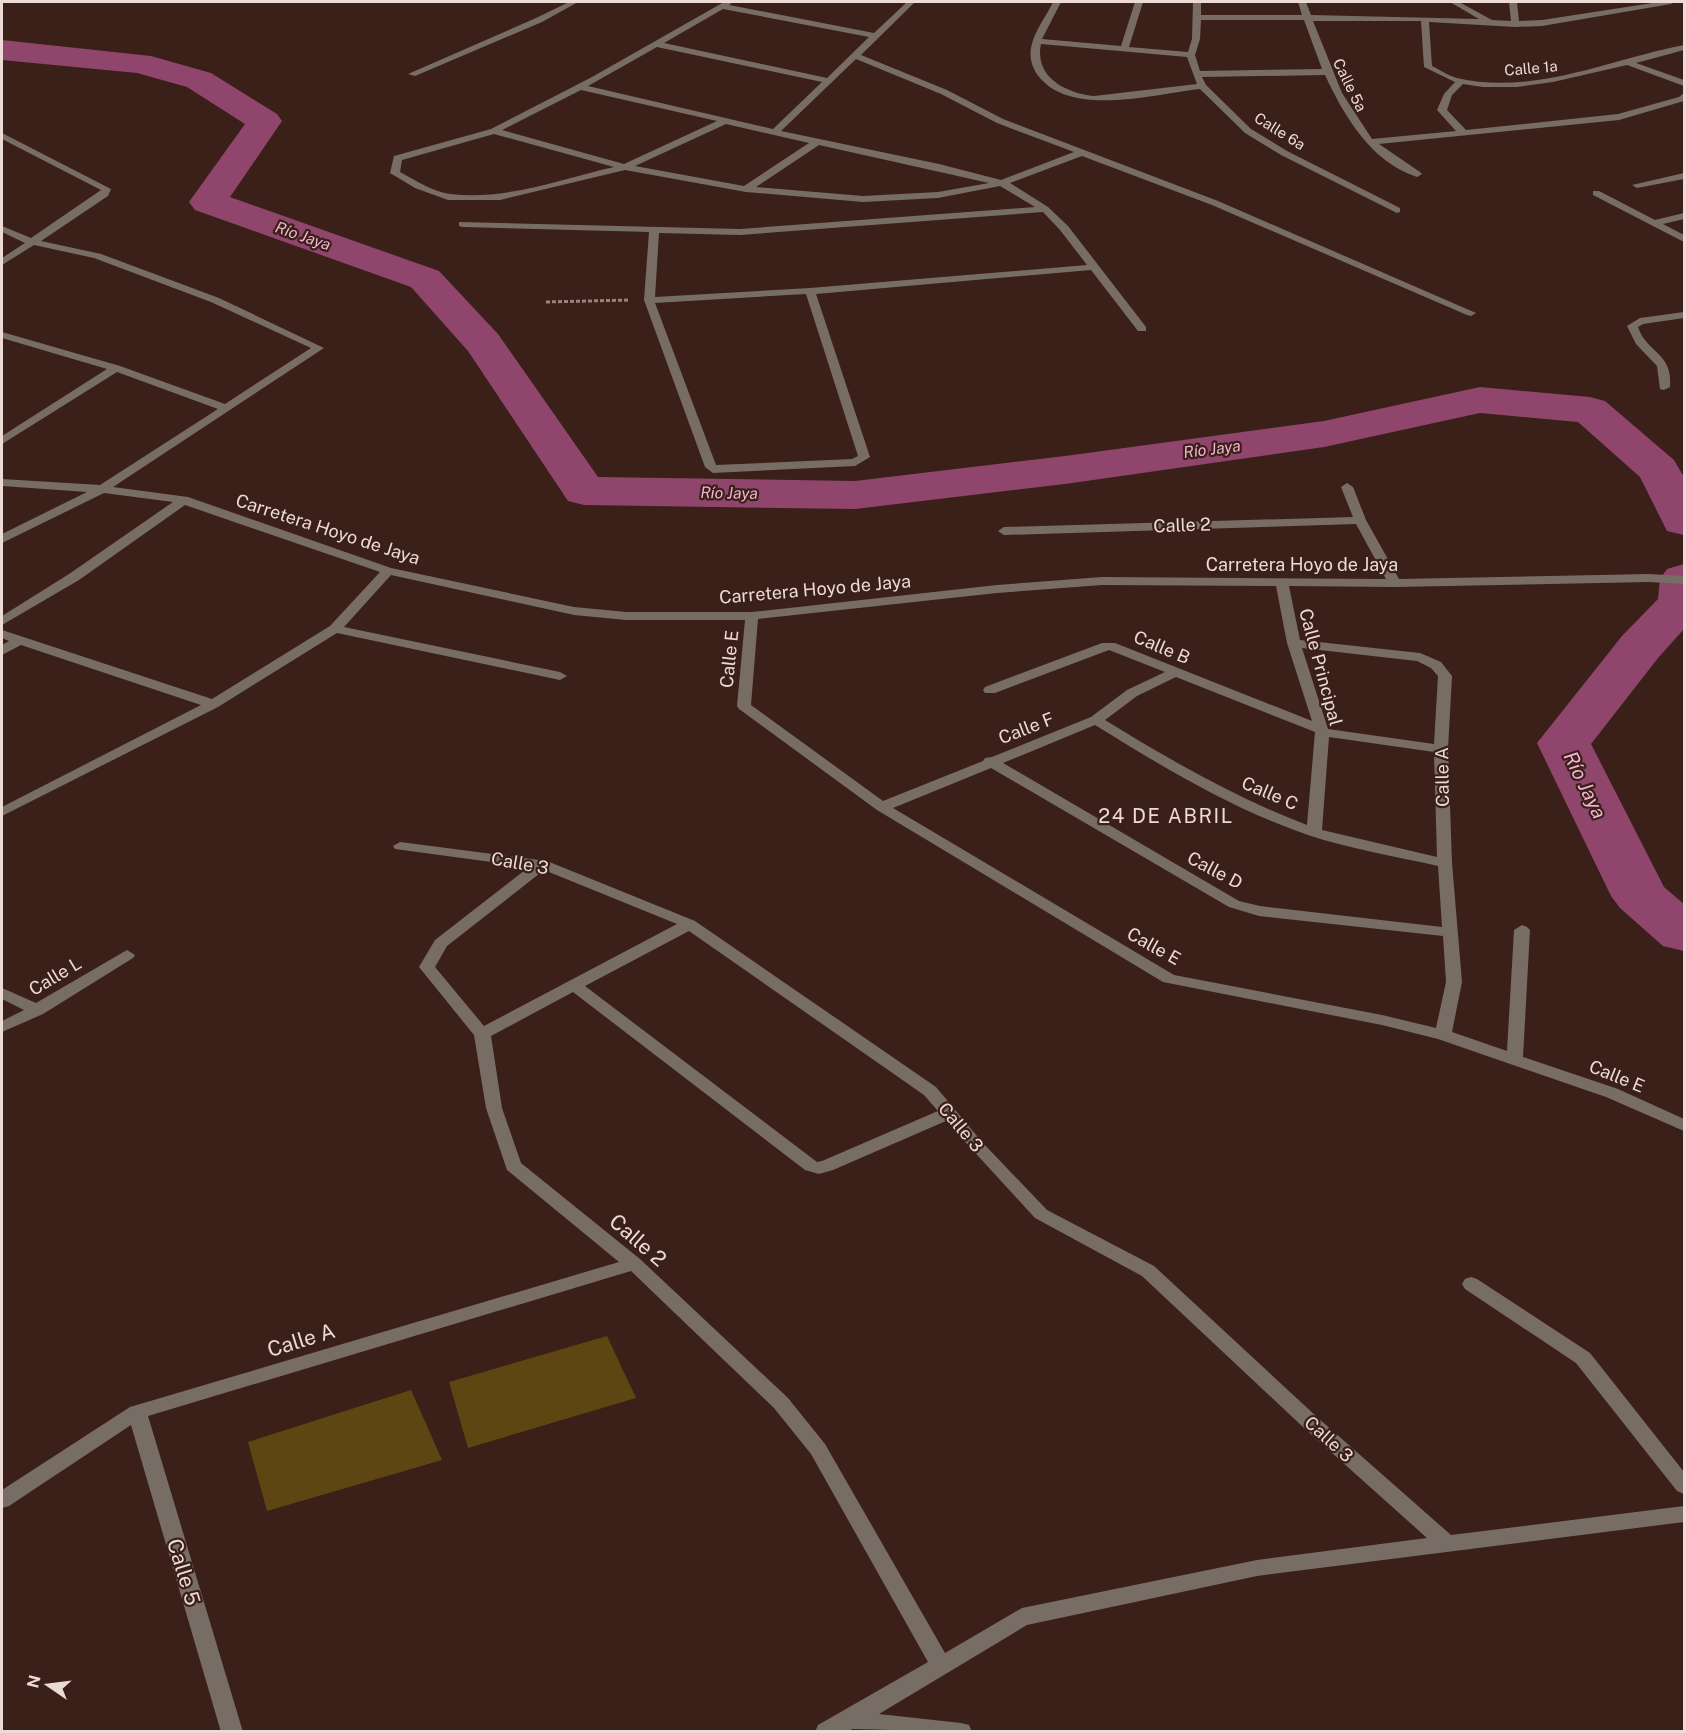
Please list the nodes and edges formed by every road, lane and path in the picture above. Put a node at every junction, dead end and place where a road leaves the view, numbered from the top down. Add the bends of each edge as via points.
1 (574, 2) edge
2 (911, 2) edge
3 (1057, 2) edge
4 (1139, 2) edge
5 (1197, 2) edge
6 (1302, 2) edge
7 (1454, 2) edge
8 (1513, 2) edge
9 (1671, 2) edge
10 (725, 4) edge
11 (1198, 17) junction
12 (1308, 18) junction
13 (1425, 19) junction
14 (1492, 22) junction
15 (1515, 24) junction
16 (875, 36) junction
17 (1038, 41) junction
18 (657, 44) junction
19 (1684, 47) edge
20 (1124, 50) junction
21 (1191, 55) junction
22 (857, 56) junction
23 (1626, 62) junction
24 (1326, 72) junction
25 (412, 74) dead end
26 (1196, 74) junction
27 (829, 81) junction
28 (1461, 81) junction
29 (1684, 83) edge
30 (1202, 86) junction
31 (580, 87) junction
32 (1684, 96) edge
33 (725, 121) junction
34 (494, 131) junction
35 (776, 132) junction
36 (1463, 132) junction
37 (2, 136) edge
38 (817, 142) junction
39 (1370, 142) junction
40 (1083, 152) junction
41 (625, 167) junction
42 (1417, 174) dead end
43 (1684, 176) edge
44 (1002, 183) junction
45 (1637, 185) dead end
46 (746, 189) junction
47 (1596, 193) dead end
48 (1045, 209) junction
49 (1397, 210) dead end
50 (1684, 216) edge
51 (1656, 223) junction
52 (463, 224) dead end
53 (2, 229) edge
54 (654, 230) junction
55 (1684, 239) edge
56 (32, 242) junction
57 (2, 262) edge
58 (1095, 267) junction
59 (810, 291) junction
60 (650, 300) junction
61 (546, 302) dead end
62 (1471, 313) dead end
63 (1684, 315) edge
64 (1142, 329) dead end
65 (2, 335) edge
66 (117, 368) junction
67 (1664, 387) dead end
68 (226, 408) junction
69 (2, 441) edge
70 (2, 482) edge
71 (1347, 487) dead end
72 (102, 489) junction
73 (184, 500) junction
74 (1360, 520) junction
75 (1004, 531) dead end
76 (2, 539) edge
77 (388, 571) junction
78 (1684, 580) edge
79 (1282, 582) junction
80 (1395, 583) junction
81 (752, 616) junction
82 (2, 621) edge
83 (335, 629) junction
84 (2, 634) edge
85 (19, 640) junction
86 (1294, 643) junction
87 (2, 651) edge
88 (1176, 672) junction
89 (560, 676) dead end
90 (990, 690) dead end
91 (213, 704) junction
92 (1096, 720) junction
93 (1321, 730) junction
94 (1441, 749) junction
95 (990, 761) junction
96 (882, 807) junction
97 (2, 812) edge
98 (1314, 832) junction
99 (400, 846) dead end
100 (1445, 863) junction
101 (542, 864) junction
102 (690, 924) junction
103 (1522, 930) dead end
104 (1449, 932) junction
105 (127, 955) dead end
106 (576, 986) junction
107 (2, 993) edge
108 (37, 1010) junction
109 (2, 1027) edge
110 (482, 1034) junction
111 (1443, 1035) junction
112 (1515, 1058) junction
113 (949, 1113) junction
114 (1684, 1125) edge
115 (634, 1264) junction
116 (1471, 1284) dead end
117 (137, 1412) junction
118 (1684, 1486) edge
119 (2, 1500) edge
120 (1684, 1514) edge
121 (1446, 1543) junction
122 (940, 1664) junction
123 (850, 1720) junction
124 (232, 1731) edge
125 (826, 1731) edge
126 (961, 1731) edge

1 - 25 street
2 - 16 street
3 - 17 street
4 - 20 street
5 - 11 street, Calle 6a
6 - 12 street, Calle 5a
7 - 14 street
8 - 15 street
9 - 15 street
10 - 16 street
10 - 18 street
11 - 12 street
11 - 21 street, Calle 6a
12 - 13 street
12 - 24 street, Calle 5a
13 - 14 street
13 - 28 street, Calle 1a via 1428,67
14 - 15 street
16 - 22 street
17 - 20 street
17 - 30 street via 1035,55 1040,69 1056,88 1078,98
18 - 27 street
18 - 31 street
19 - 23 street, Calle 1a
20 - 21 street
21 - 26 street, Calle 6a
22 - 27 street
22 - 40 street via 944,92 1000,121
23 - 28 street, Calle 1a via 1560,80 1492,84
23 - 29 street
24 - 26 street
24 - 39 street, Calle 5a via 1353,123
26 - 30 street, Calle 6a
27 - 35 street
28 - 36 street via 1448,94 1442,110
30 - 49 street, Calle 6a via 1248,131
31 - 33 street
31 - 34 street
32 - 36 street via 1619,117
33 - 35 street
33 - 41 street
34 - 41 street
34 - 41 street via 397,158 395,173 448,197 500,197
35 - 38 street
36 - 39 street
37 - 56 street via 106,189 105,194
38 - 44 street
38 - 46 street
39 - 42 street, Calle 5a
40 - 44 street
40 - 62 street via 1215,203
41 - 46 street
43 - 45 street
44 - 46 street via 938,195 863,199
44 - 48 street
47 - 51 street
48 - 54 street via 740,232
48 - 58 street
50 - 51 street
51 - 55 street
52 - 54 street
53 - 56 street
54 - 60 street
56 - 57 street
56 - 68 street via 97,256 215,300 319,348
58 - 59 street
58 - 64 street
59 - 60 street
59 - 60 street via 863,460 729,471 711,467
60 - 61 path
63 - 67 street via 1640,321 1632,326 1662,363
65 - 66 street
66 - 68 street
66 - 69 street
68 - 72 street
70 - 72 street, Carretera Hoyo de Jaya
71 - 74 street
72 - 73 street, Carretera Hoyo de Jaya
72 - 76 street
73 - 77 street, Carretera Hoyo de Jaya
73 - 82 street via 74,577
74 - 75 street, Calle 2
74 - 80 street
77 - 81 street, Carretera Hoyo de Jaya via 574,610 627,616
77 - 83 street
78 - 80 street, Carretera Hoyo de Jaya
79 - 80 street, Carretera Hoyo de Jaya
79 - 81 street, Carretera Hoyo de Jaya via 1102,581
79 - 86 street, Calle Principal
81 - 96 street, Calle E via 744,706
83 - 89 street
83 - 91 street
84 - 85 street
85 - 87 street
85 - 91 street
86 - 93 street, Calle Principal
86 - 94 street, Calle A via 1420,657 1436,665 1445,676
88 - 90 street, Calle B via 1110,646
88 - 92 street, Calle F via 1132,693
88 - 93 street, Calle B
91 - 97 street
92 - 95 street, Calle F
92 - 98 street, Calle C via 1255,810
93 - 94 street, Calle B
93 - 98 street, Calle Principal
94 - 100 street, Calle A
95 - 96 street, Calle F
95 - 104 street, Calle D via 1234,904 1259,911
96 - 111 street, Calle E via 1169,979
98 - 100 street, Calle C
99 - 101 street, Calle 3
100 - 104 street, Calle A
101 - 102 street, Calle 3
101 - 110 street via 441,943 427,967
102 - 106 street
102 - 113 street, Calle 3 via 930,1090
103 - 112 street
104 - 111 street, Calle A via 1454,982
105 - 108 street, Calle L
106 - 110 street
106 - 113 street via 811,1166 827,1166
107 - 108 street
108 - 109 street, Calle L
110 - 115 street, Calle 2 via 494,1108 513,1166
111 - 112 street, Calle E
112 - 114 street, Calle E via 1612,1093
113 - 121 street, Calle 3 via 1041,1214 1148,1271
115 - 117 street, Calle A
115 - 122 street, Calle 2 via 782,1404 818,1449
116 - 118 street via 1583,1358
117 - 119 street, Calle A
117 - 124 street, Calle 5
120 - 121 street
121 - 122 street via 1257,1568 1022,1617
122 - 123 street
123 - 125 street
123 - 126 street

